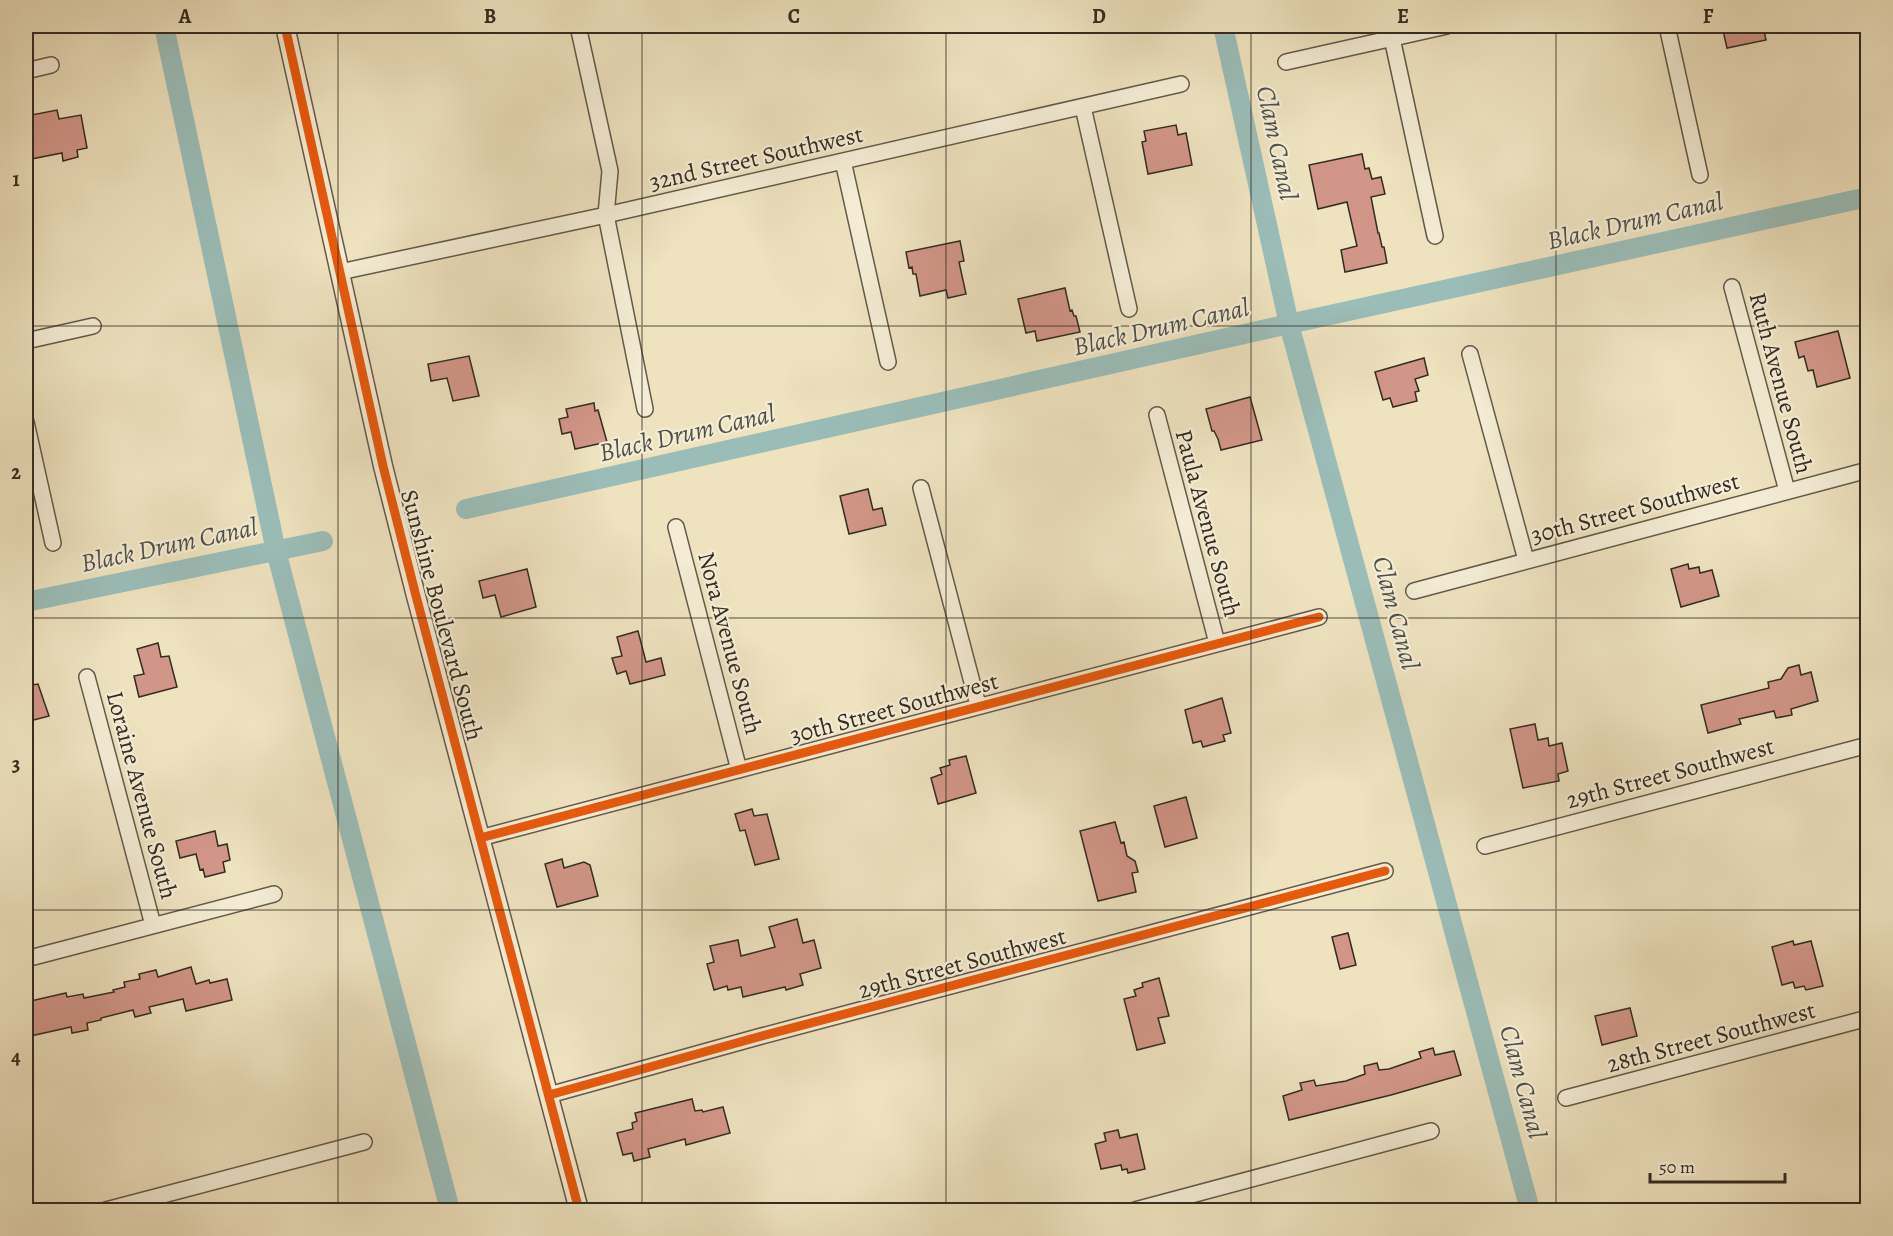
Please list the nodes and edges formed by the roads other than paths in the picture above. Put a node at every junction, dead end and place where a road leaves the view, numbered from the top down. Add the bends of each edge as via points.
1 (285, 26) edge
2 (578, 26) edge
3 (1447, 26) edge
4 (1667, 26) edge
5 (1392, 38) junction
6 (1286, 62) dead end
7 (51, 65) dead end
8 (26, 71) edge
9 (1181, 84) dead end
10 (1083, 107) junction
11 (843, 161) junction
12 (1700, 175) dead end
13 (606, 215) junction
14 (1435, 236) dead end
15 (340, 272) junction
16 (1732, 287) dead end
17 (1129, 309) dead end
18 (93, 326) dead end
19 (26, 341) edge
20 (1470, 354) dead end
21 (888, 362) dead end
22 (645, 409) dead end
23 (1157, 415) dead end
24 (26, 422) edge
25 (1868, 470) edge
26 (921, 488) dead end
27 (1787, 491) junction
28 (676, 527) dead end
29 (53, 543) dead end
30 (1526, 560) junction
31 (1414, 591) dead end
32 (1319, 617) dead end
33 (1217, 643) junction
34 (87, 676) dead end
35 (978, 705) junction
36 (1868, 744) edge
37 (740, 770) junction
38 (480, 838) junction
39 (1485, 846) dead end
40 (1385, 871) dead end
41 (274, 894) dead end
42 (153, 925) junction
43 (26, 959) edge
44 (1868, 1018) edge
45 (549, 1095) junction
46 (1566, 1098) dead end
47 (1431, 1131) dead end
48 (364, 1142) dead end
49 (106, 1210) edge
50 (579, 1210) edge
51 (1135, 1210) edge

1 - 15 street, Sunshine Boulevard South
2 - 13 street via 610,171
3 - 5 street
4 - 12 street
5 - 6 street
5 - 14 street
7 - 8 street
9 - 10 street, 32nd Street Southwest
10 - 11 street, 32nd Street Southwest
10 - 17 street
11 - 13 street, 32nd Street Southwest
11 - 21 street
13 - 15 street, 32nd Street Southwest
13 - 22 street
15 - 38 street, Sunshine Boulevard South via 383,466
16 - 27 street, Ruth Avenue South
18 - 19 street
20 - 30 street
23 - 33 street, Paula Avenue South
24 - 29 street
25 - 27 street, 30th Street Southwest
26 - 35 street
27 - 30 street, 30th Street Southwest
28 - 37 street, Nora Avenue South
30 - 31 street, 30th Street Southwest
32 - 33 street, 30th Street Southwest
33 - 35 street, 30th Street Southwest
34 - 42 street, Loraine Avenue South
35 - 37 street, 30th Street Southwest
36 - 39 street, 29th Street Southwest
37 - 38 street, 30th Street Southwest
38 - 45 street, Sunshine Boulevard South
40 - 45 street, 29th Street Southwest
41 - 42 street
42 - 43 street
44 - 46 street, 28th Street Southwest
45 - 50 street, Sunshine Boulevard South
47 - 51 street
48 - 49 street

